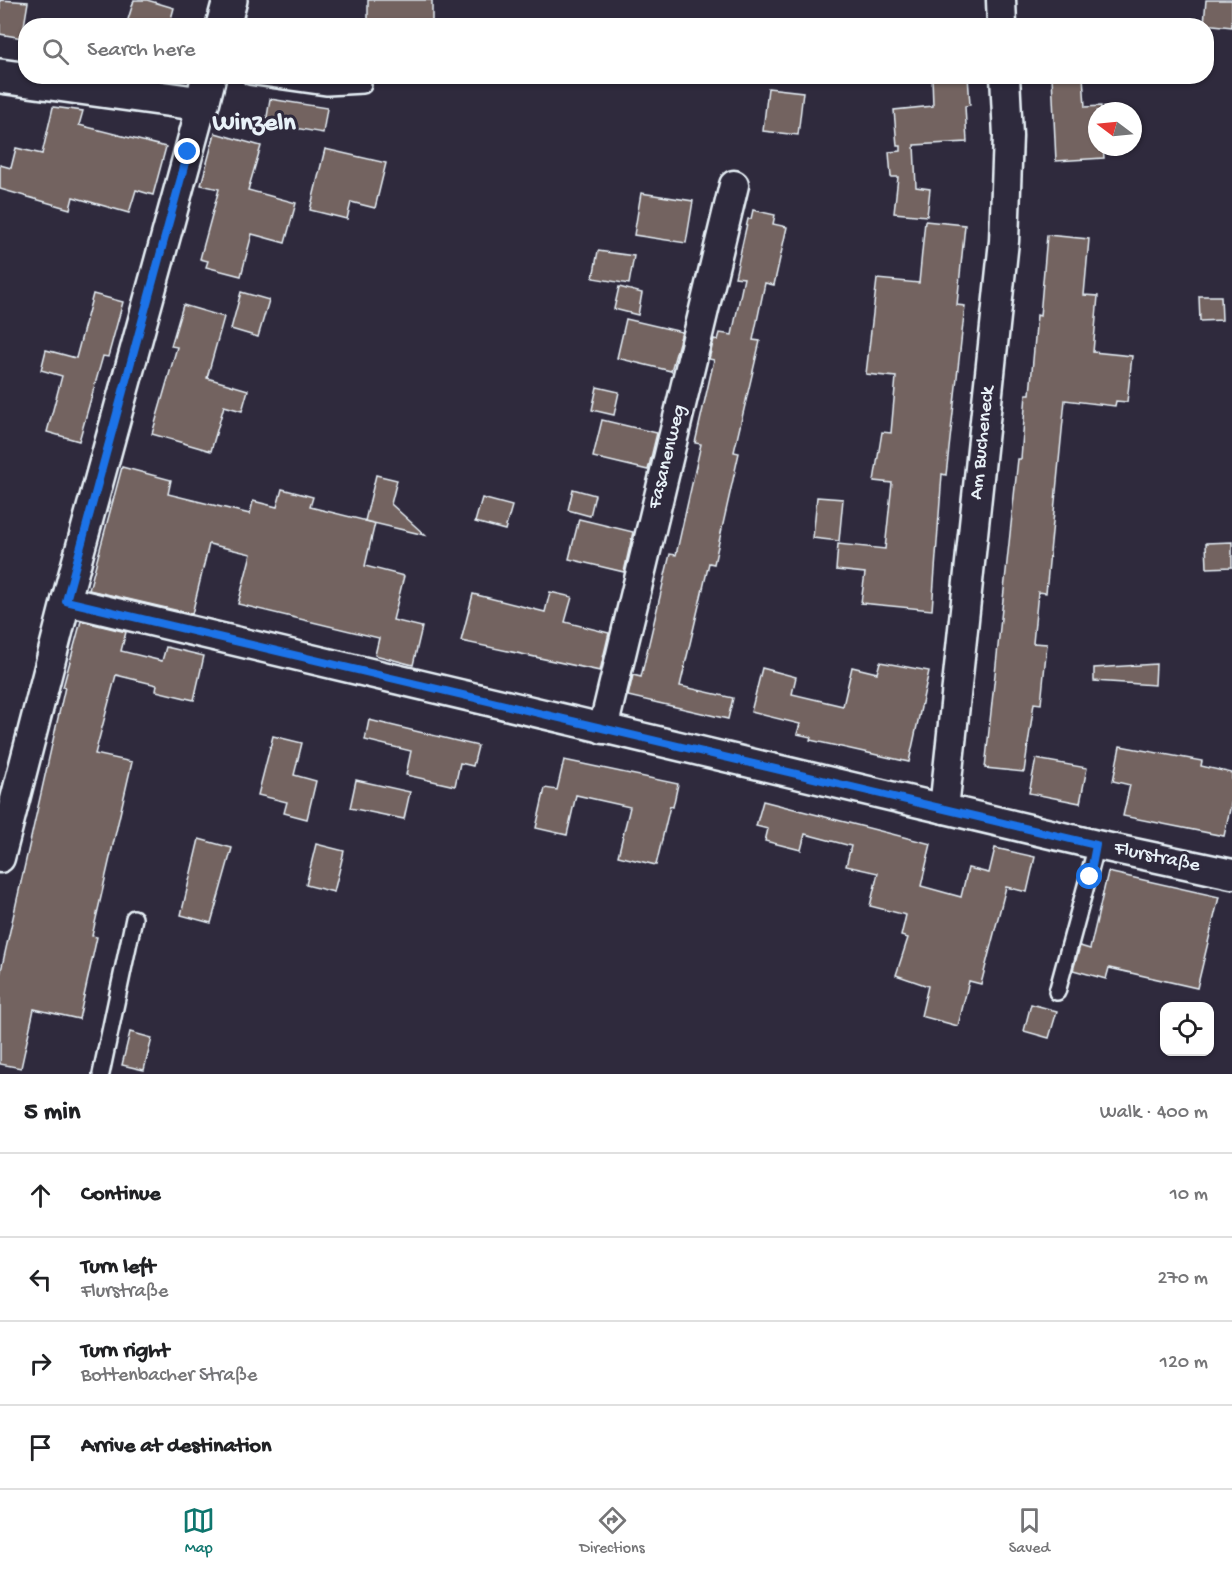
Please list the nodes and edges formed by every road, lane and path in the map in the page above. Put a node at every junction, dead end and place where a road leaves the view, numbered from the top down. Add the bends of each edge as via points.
1 (230, 0) edge
2 (1001, 0) edge
3 (225, 18) edge
4 (1002, 18) edge
5 (0, 76) edge
6 (18, 77) edge
7 (118, 84) edge
8 (306, 84) edge
9 (1005, 84) edge
10 (363, 85) dead end
11 (206, 90) edge
12 (734, 185) dead end
13 (66, 601) junction
14 (603, 729) junction
15 (944, 809) junction
16 (1096, 845) junction
17 (0, 858) edge
18 (1232, 874) edge
19 (134, 918) dead end
20 (1057, 992) dead end
21 (101, 1074) edge

1 - 3 street
2 - 4 street
5 - 6 street
7 - 11 street
8 - 10 lane
9 - 15 street, Am Bucheneck via 1008,136 1004,241
11 - 13 street
12 - 14 street, Fasanenweg
13 - 14 street, Flurstraße
13 - 17 street
14 - 15 street, Flurstraße
15 - 16 street, Flurstraße
16 - 18 street, Flurstraße
16 - 20 lane
19 - 21 lane

